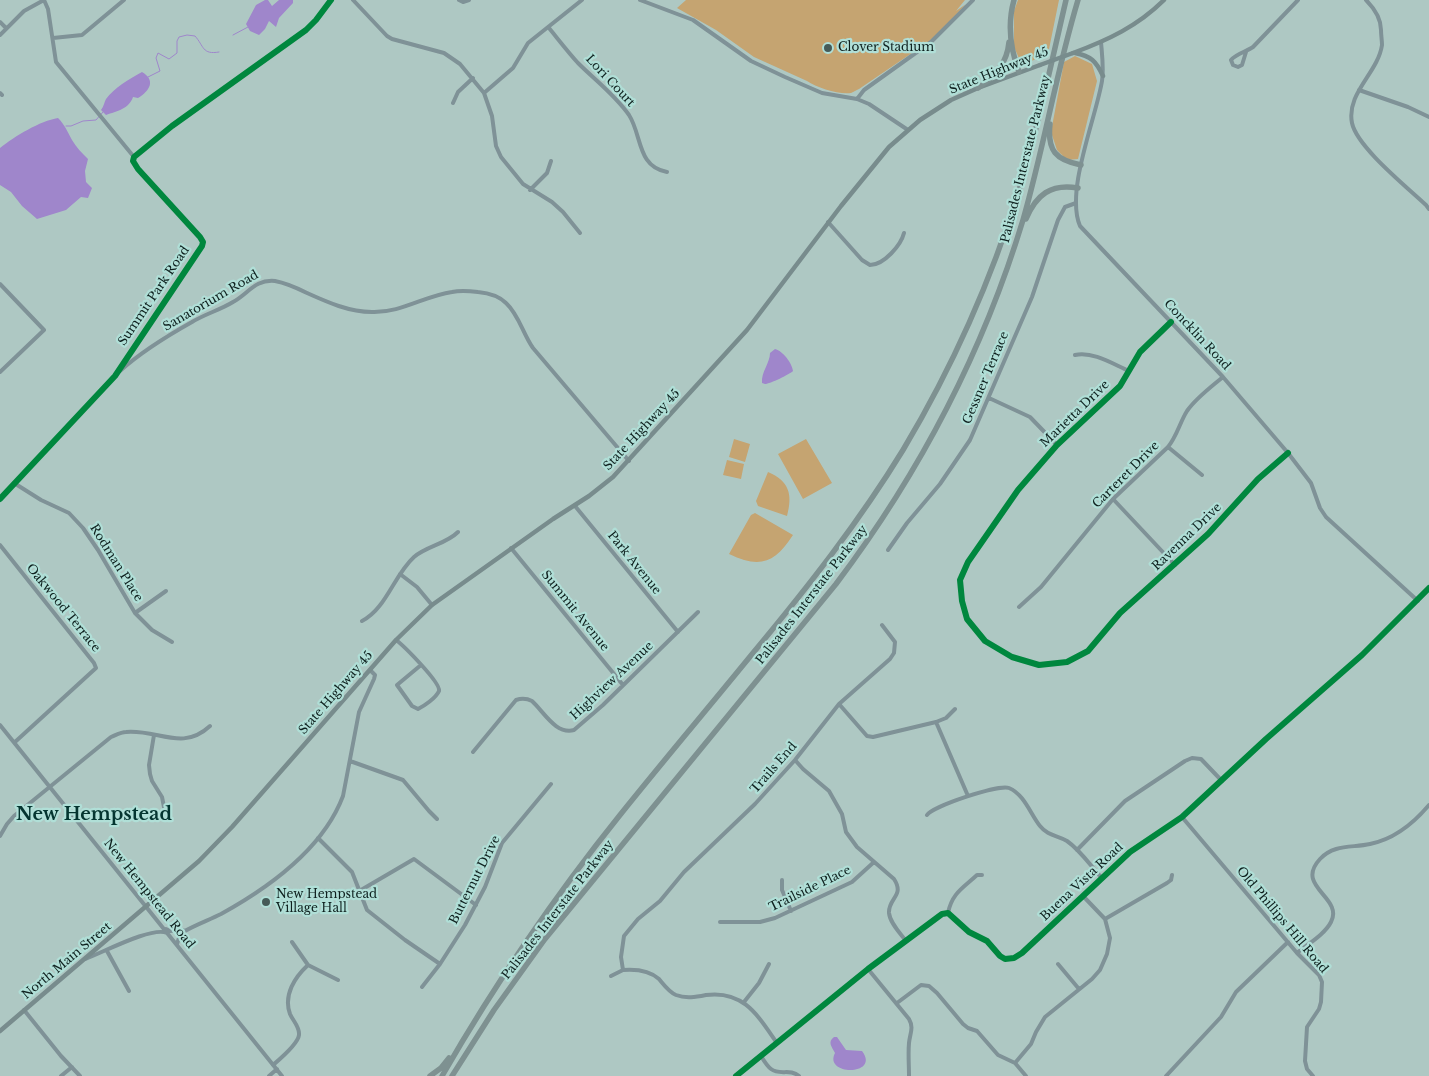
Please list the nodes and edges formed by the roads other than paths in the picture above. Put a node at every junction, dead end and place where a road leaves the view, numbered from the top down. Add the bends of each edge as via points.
1 (44, 0) edge
2 (124, 0) edge
3 (331, 0) edge
4 (353, 0) edge
5 (459, 0) edge
6 (469, 0) edge
7 (582, 0) edge
8 (640, 0) edge
9 (973, 0) edge
10 (1014, 0) edge
11 (1064, 0) edge
12 (1078, 0) edge
13 (1164, 0) edge
14 (1298, 0) edge
15 (1366, 0) edge
16 (0, 22) edge
17 (6, 28) junction
18 (548, 28) junction
19 (1010, 28) junction
20 (0, 35) edge
21 (53, 38) junction
22 (1101, 42) junction
23 (1246, 52) dead end
24 (1074, 53) junction
25 (1019, 72) junction
26 (1102, 76) junction
27 (473, 78) junction
28 (978, 88) junction
29 (1055, 88) junction
30 (1359, 90) junction
31 (484, 93) junction
32 (857, 99) junction
33 (454, 103) dead end
34 (1429, 116) edge
35 (908, 130) junction
36 (134, 157) junction
37 (551, 161) dead end
38 (1082, 165) junction
39 (667, 172) dead end
40 (1078, 188) junction
41 (530, 190) junction
42 (1076, 203) junction
43 (1429, 210) edge
44 (828, 222) junction
45 (580, 233) dead end
46 (904, 233) dead end
47 (1007, 268) junction
48 (1, 288) edge
49 (1171, 322) junction
50 (1075, 355) dead end
51 (1129, 371) junction
52 (0, 372) edge
53 (114, 376) junction
54 (1223, 377) junction
55 (989, 398) junction
56 (1057, 445) junction
57 (1168, 447) junction
58 (1288, 453) junction
59 (629, 461) junction
60 (1202, 476) dead end
61 (14, 483) junction
62 (0, 499) edge
63 (1113, 499) junction
64 (575, 506) junction
65 (458, 532) dead end
66 (0, 545) edge
67 (511, 548) junction
68 (888, 550) dead end
69 (1175, 564) junction
70 (400, 574) junction
71 (1429, 588) edge
72 (166, 591) dead end
73 (1418, 601) junction
74 (432, 605) junction
75 (1019, 607) dead end
76 (698, 612) dead end
77 (134, 613) junction
78 (1120, 614) joint
79 (362, 620) dead end
80 (882, 624) dead end
81 (678, 632) junction
82 (396, 640) junction
83 (172, 642) dead end
84 (421, 666) junction
85 (370, 670) junction
86 (623, 685) junction
87 (839, 704) junction
88 (955, 709) dead end
89 (936, 722) junction
90 (0, 725) edge
91 (210, 726) dead end
92 (154, 735) junction
93 (15, 742) junction
94 (473, 752) dead end
95 (795, 760) junction
96 (350, 761) junction
97 (1222, 781) junction
98 (551, 784) dead end
99 (51, 786) junction
100 (968, 796) junction
101 (1429, 805) edge
102 (165, 812) dead end
103 (927, 816) dead end
104 (1182, 817) junction
105 (437, 819) dead end
106 (0, 836) edge
107 (318, 838) junction
108 (1077, 850) junction
109 (874, 862) junction
110 (982, 875) dead end
111 (1172, 875) dead end
112 (1101, 877) junction
113 (782, 880) dead end
114 (361, 890) junction
115 (1084, 896) junction
116 (476, 905) junction
117 (147, 907) junction
118 (791, 911) junction
119 (948, 913) junction
120 (1105, 919) junction
121 (720, 922) dead end
122 (164, 928) junction
123 (188, 929) junction
124 (170, 935) junction
125 (906, 941) junction
126 (292, 942) dead end
127 (1288, 942) junction
128 (177, 944) junction
129 (107, 951) junction
130 (1298, 953) junction
131 (83, 960) junction
132 (308, 964) junction
133 (440, 964) junction
134 (769, 964) dead end
135 (1058, 964) dead end
136 (868, 969) junction
137 (623, 970) junction
138 (611, 976) dead end
139 (338, 980) dead end
140 (422, 987) dead end
141 (1079, 989) junction
142 (129, 990) dead end
143 (744, 1002) junction
144 (897, 1003) junction
145 (24, 1010) junction
146 (474, 1021) junction
147 (0, 1031) edge
148 (777, 1043) junction
149 (761, 1056) junction
150 (1015, 1063) junction
151 (72, 1067) junction
152 (275, 1067) junction
153 (61, 1076) edge
154 (80, 1076) edge
155 (269, 1076) edge
156 (282, 1076) edge
157 (430, 1076) edge
158 (442, 1076) edge
159 (452, 1076) edge
160 (736, 1076) edge
161 (798, 1076) edge
162 (909, 1076) edge
163 (1026, 1076) edge
164 (1166, 1076) edge
165 (1314, 1076) edge

1 - 17 street via 24,11
1 - 21 street
2 - 21 street via 82,35
3 - 36 street via 306,30
4 - 27 street via 387,36 444,53
5 - 6 street
7 - 18 street
8 - 32 street via 693,20 752,61 785,77 826,94
9 - 32 street via 933,40 864,90
10 - 19 highway
11 - 146 highway, Palisades Interstate Parkway via 1026,167 995,260 953,358 906,445 818,573 572,877
12 - 29 highway, Palisades Interstate Parkway
13 - 22 main road, State Highway 45 via 1131,27
14 - 23 street
15 - 30 street via 1377,13 1382,46
16 - 17 street
17 - 20 street
18 - 31 street via 528,43 513,68
18 - 39 street, Lori Court via 628,115 648,163
19 - 25 highway
19 - 28 highway via 1004,62 994,76
21 - 36 street via 56,62
22 - 24 main road, State Highway 45
22 - 26 street, Concklin Road
24 - 25 main road, State Highway 45, bridge
24 - 26 main road via 1093,59
25 - 28 main road, State Highway 45
26 - 38 street, Concklin Road
27 - 31 street
27 - 33 street via 454,97
28 - 35 main road, State Highway 45 via 943,105
29 - 38 highway via 1050,145 1061,159
29 - 47 highway, Palisades Interstate Parkway via 1031,190
30 - 34 street
30 - 43 street via 1351,114 1357,135 1363,145
31 - 41 street via 501,157
32 - 35 street
35 - 44 main road, State Highway 45 via 876,161
36 - 53 street, Summit Park Road via 138,169 203,242
37 - 41 street via 547,173
38 - 40 street, Concklin Road
40 - 42 street, Concklin Road
40 - 47 highway via 1056,187 1039,198 1028,214
41 - 45 street via 552,202
42 - 49 street, Concklin Road via 1083,231
42 - 55 street, Gessner Terrace via 1065,207 1058,220 1032,297
44 - 46 street via 862,260 870,264 880,262 900,243
44 - 59 main road, State Highway 45 via 747,330
47 - 159 highway, Palisades Interstate Parkway via 981,338 952,400 876,529 810,618 541,944
48 - 52 street via 44,330
49 - 51 street, Marietta Drive via 1140,352
49 - 54 street, Concklin Road
50 - 51 street via 1090,355
51 - 56 street, Marietta Drive via 1120,386
53 - 59 street, Sanatorium Road via 133,359 192,321 230,304 253,286 266,281 282,282 336,304 371,312 402,309 452,292 485,293 507,303 530,344
53 - 61 street, Summit Park Road
54 - 57 street, Carteret Drive via 1192,405
54 - 58 street, Concklin Road
55 - 56 street via 1030,417
55 - 68 street, Gessner Terrace via 961,454
56 - 78 street, Marietta Drive via 1018,490 968,562 960,580 968,620 985,641 1012,657 1039,664 1067,662 1088,651
57 - 60 street
57 - 63 street, Carteret Drive
58 - 69 street, Ravenna Drive
58 - 73 street, Concklin Road via 1311,483 1326,517
59 - 64 main road, State Highway 45
61 - 62 street, Summit Park Road
61 - 77 street, Rodman Place via 69,513 83,528
63 - 69 street
63 - 75 street, Carteret Drive via 1041,587
64 - 67 main road, State Highway 45
64 - 81 street, Park Avenue
65 - 70 street via 445,542 423,551
66 - 93 street, Oakwood Terrace via 96,668
67 - 74 main road, State Highway 45
67 - 86 street, Summit Avenue
69 - 78 street, Ravenna Drive
70 - 74 street
70 - 79 street via 376,611
71 - 73 street, Buena Vista Road
72 - 77 street
73 - 97 street, Buena Vista Road
74 - 82 main road, State Highway 45
76 - 81 street, Highview Avenue
77 - 83 street, Rodman Place via 152,630
80 - 87 street, Trails End via 895,642 894,653
81 - 86 street, Highview Avenue
82 - 84 street
82 - 85 main road, State Highway 45
84 - 84 street via 439,689 418,709 412,706 397,685
85 - 96 street via 375,675 359,712
85 - 117 main road, State Highway 45 via 232,827
86 - 94 street, Highview Avenue via 580,726 569,731 559,728 527,698 516,700
87 - 89 street via 867,736
87 - 95 street, Trails End
88 - 89 street
89 - 100 street
90 - 93 street, New Hempstead Road
91 - 92 street via 193,737
92 - 99 street via 125,732 111,737
92 - 102 street via 150,774 162,797
93 - 99 street, New Hempstead Road
95 - 109 street via 829,791 842,814 846,832
95 - 137 street, Trails End via 624,936
96 - 105 street via 403,780
96 - 107 street via 339,807
97 - 104 street, Buena Vista Road
97 - 108 street via 1201,758 1185,761 1126,801
98 - 116 street, Butternut Drive via 502,843
99 - 106 street via 14,816
99 - 117 street, New Hempstead Road
100 - 103 street via 933,809
100 - 108 street via 1011,788 1047,833 1068,841
101 - 130 street via 1412,823 1388,838 1339,847 1325,854 1315,865 1313,880 1333,907 1334,914 1328,927
104 - 112 street, Buena Vista Road via 1130,852
104 - 127 street, Old Phillips Hill Road
107 - 114 street via 352,872
107 - 123 street via 272,881 222,913
108 - 112 street
109 - 118 street, Trailside Place via 852,882
109 - 125 street via 897,884 898,890 889,912
110 - 119 street via 977,875 955,895
111 - 120 street via 1167,883
112 - 115 street, Buena Vista Road
113 - 118 street via 782,890
114 - 116 street via 414,859
114 - 133 street via 368,910
115 - 119 street, Buena Vista Road via 1014,958 1000,956 987,941 969,932
115 - 120 street
116 - 133 street, Butternut Drive
117 - 122 street, New Hempstead Road
117 - 131 main road, North Main Street
118 - 121 street, Trailside Place via 760,922
119 - 125 street
120 - 141 street via 1110,938 1107,954 1100,970
122 - 123 street via 170,932
122 - 124 street, New Hempstead Road
123 - 128 street via 180,935
124 - 128 street, New Hempstead Road
124 - 129 street via 161,931 148,933
125 - 136 street
126 - 132 street
127 - 130 street, Old Phillips Hill Road
127 - 164 street via 1236,992 1221,1017
128 - 152 street, New Hempstead Road
129 - 131 street
129 - 142 street
130 - 165 street, Old Phillips Hill Road via 1322,982 1321,1002 1307,1035 1305,1061
131 - 145 main road, North Main Street
132 - 139 street
132 - 152 street via 298,974 289,993 290,1014 299,1036
133 - 140 street, Butternut Drive
134 - 143 street
135 - 141 street
136 - 144 street
136 - 148 street
137 - 138 street
137 - 143 street via 648,972 676,995 690,998 724,994
141 - 150 street via 1044,1016 1032,1044
143 - 148 street
144 - 150 street via 920,985 929,986 963,1024 977,1031 998,1055
144 - 162 street via 913,1030 909,1041
145 - 147 main road, North Main Street
145 - 151 street
146 - 157 highway via 445,1063
146 - 158 highway, Palisades Interstate Parkway
148 - 149 street
149 - 160 street
149 - 161 street via 770,1069
150 - 163 street
151 - 153 street
151 - 154 street
152 - 155 street
152 - 156 street, New Hempstead Road

